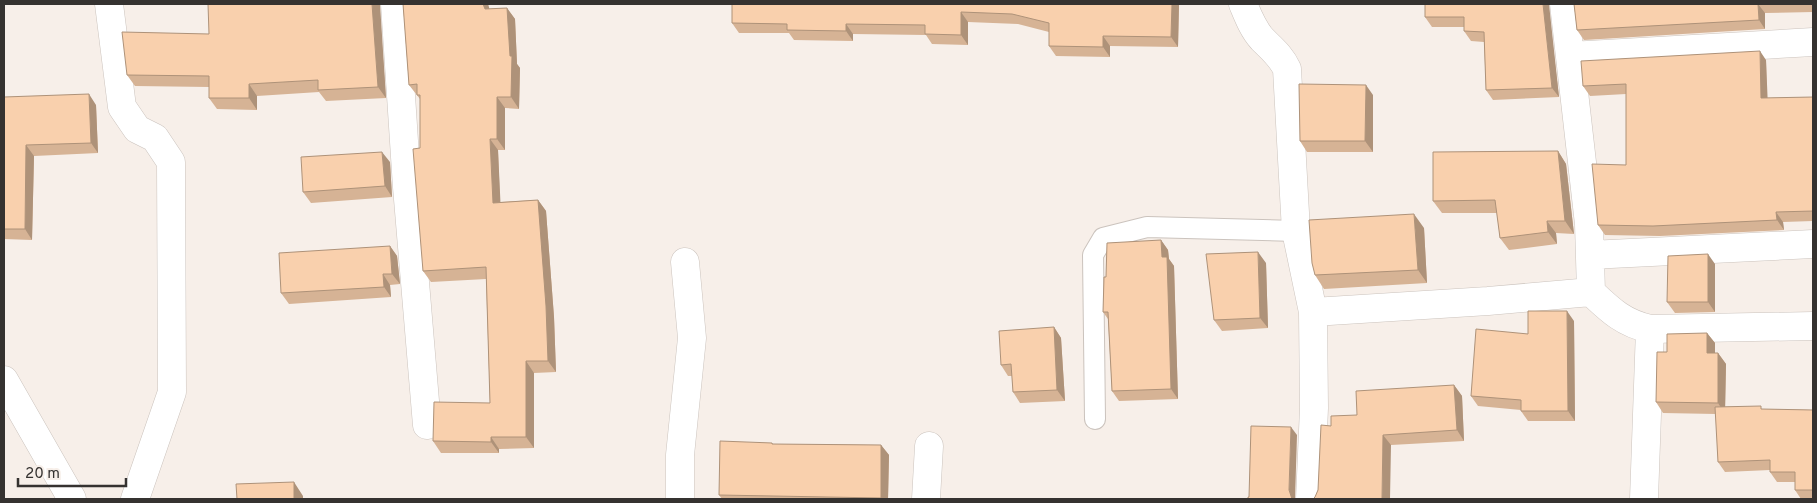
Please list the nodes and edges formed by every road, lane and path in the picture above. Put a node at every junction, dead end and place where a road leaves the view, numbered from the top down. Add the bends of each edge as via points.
1 (109, 4) edge
2 (395, 4) edge
3 (1243, 4) edge
4 (1564, 4) edge
5 (1813, 42) edge
6 (1570, 56) junction
7 (1296, 230) junction
8 (1813, 244) edge
9 (1590, 255) junction
10 (685, 262) dead end
11 (1591, 292) junction
12 (1313, 312) junction
13 (1813, 326) edge
14 (1650, 329) junction
15 (4, 380) edge
16 (1095, 419) dead end
17 (427, 425) dead end
18 (929, 446) dead end
19 (72, 499) edge
20 (135, 499) edge
21 (680, 499) edge
22 (926, 499) edge
23 (1310, 499) edge
24 (1644, 499) edge

1 - 20 street via 122,107 137,129 155,138 171,162 172,392
2 - 17 street
3 - 7 street via 1261,38 1282,58 1287,69
4 - 6 street
5 - 6 street
6 - 9 street
7 - 12 street
7 - 16 lane via 1147,227 1103,238 1093,255
8 - 9 street
9 - 11 street
10 - 21 street via 692,338 680,455
11 - 12 street
11 - 14 street via 1614,314 1636,326
12 - 23 street via 1314,408
13 - 14 street
14 - 24 street
15 - 19 street
18 - 22 street

